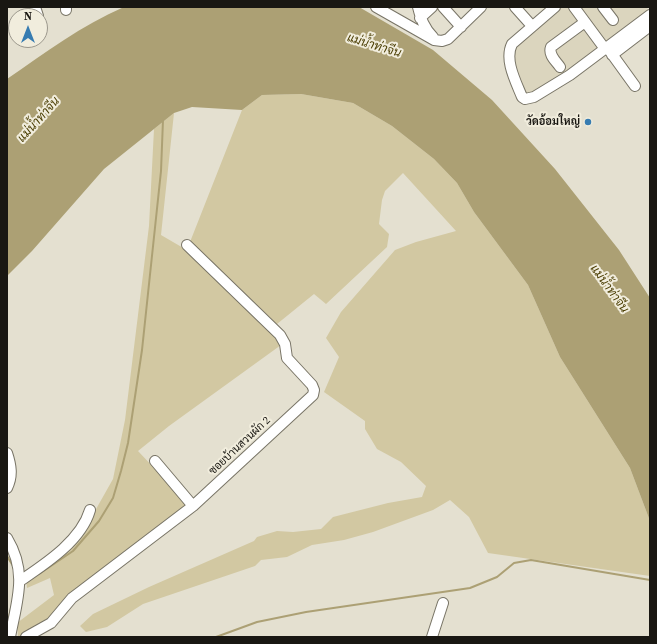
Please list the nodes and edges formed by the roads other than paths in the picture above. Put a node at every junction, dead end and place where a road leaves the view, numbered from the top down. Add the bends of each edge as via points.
1 (376, 7) edge
2 (418, 7) edge
3 (432, 7) edge
4 (443, 7) edge
5 (481, 7) edge
6 (515, 7) edge
7 (555, 7) edge
8 (574, 7) edge
9 (603, 7) edge
10 (650, 15) edge
11 (420, 18) junction
12 (613, 20) dead end
13 (585, 22) junction
14 (532, 26) junction
15 (650, 26) edge
16 (461, 27) junction
17 (438, 41) junction
18 (608, 50) junction
19 (560, 67) dead end
20 (634, 86) dead end
21 (187, 245) dead end
22 (7, 453) edge
23 (155, 461) dead end
24 (7, 488) edge
25 (193, 506) junction
26 (90, 510) dead end
27 (7, 538) edge
28 (20, 581) junction
29 (443, 603) dead end
30 (10, 637) edge
31 (26, 637) edge
32 (432, 637) edge

1 - 17 street
2 - 11 street
3 - 11 street
4 - 16 street
5 - 16 street
6 - 14 street
7 - 14 street
8 - 13 street
9 - 12 street
10 - 18 street
11 - 17 street via 428,32
13 - 18 street
13 - 19 street via 550,50
14 - 18 street via 510,48 513,74 525,100 570,76
15 - 18 street
16 - 17 street via 448,39
18 - 20 street
21 - 25 street, ซอยบ้านสวนผัก 2 via 280,335 288,358 308,379 314,390 313,395
22 - 24 street via 11,473
23 - 25 street
25 - 31 street, ซอยบ้านสวนผัก 2 via 72,598 51,624
26 - 28 street via 87,520 59,553
27 - 28 street via 18,562
28 - 30 street
29 - 32 street

